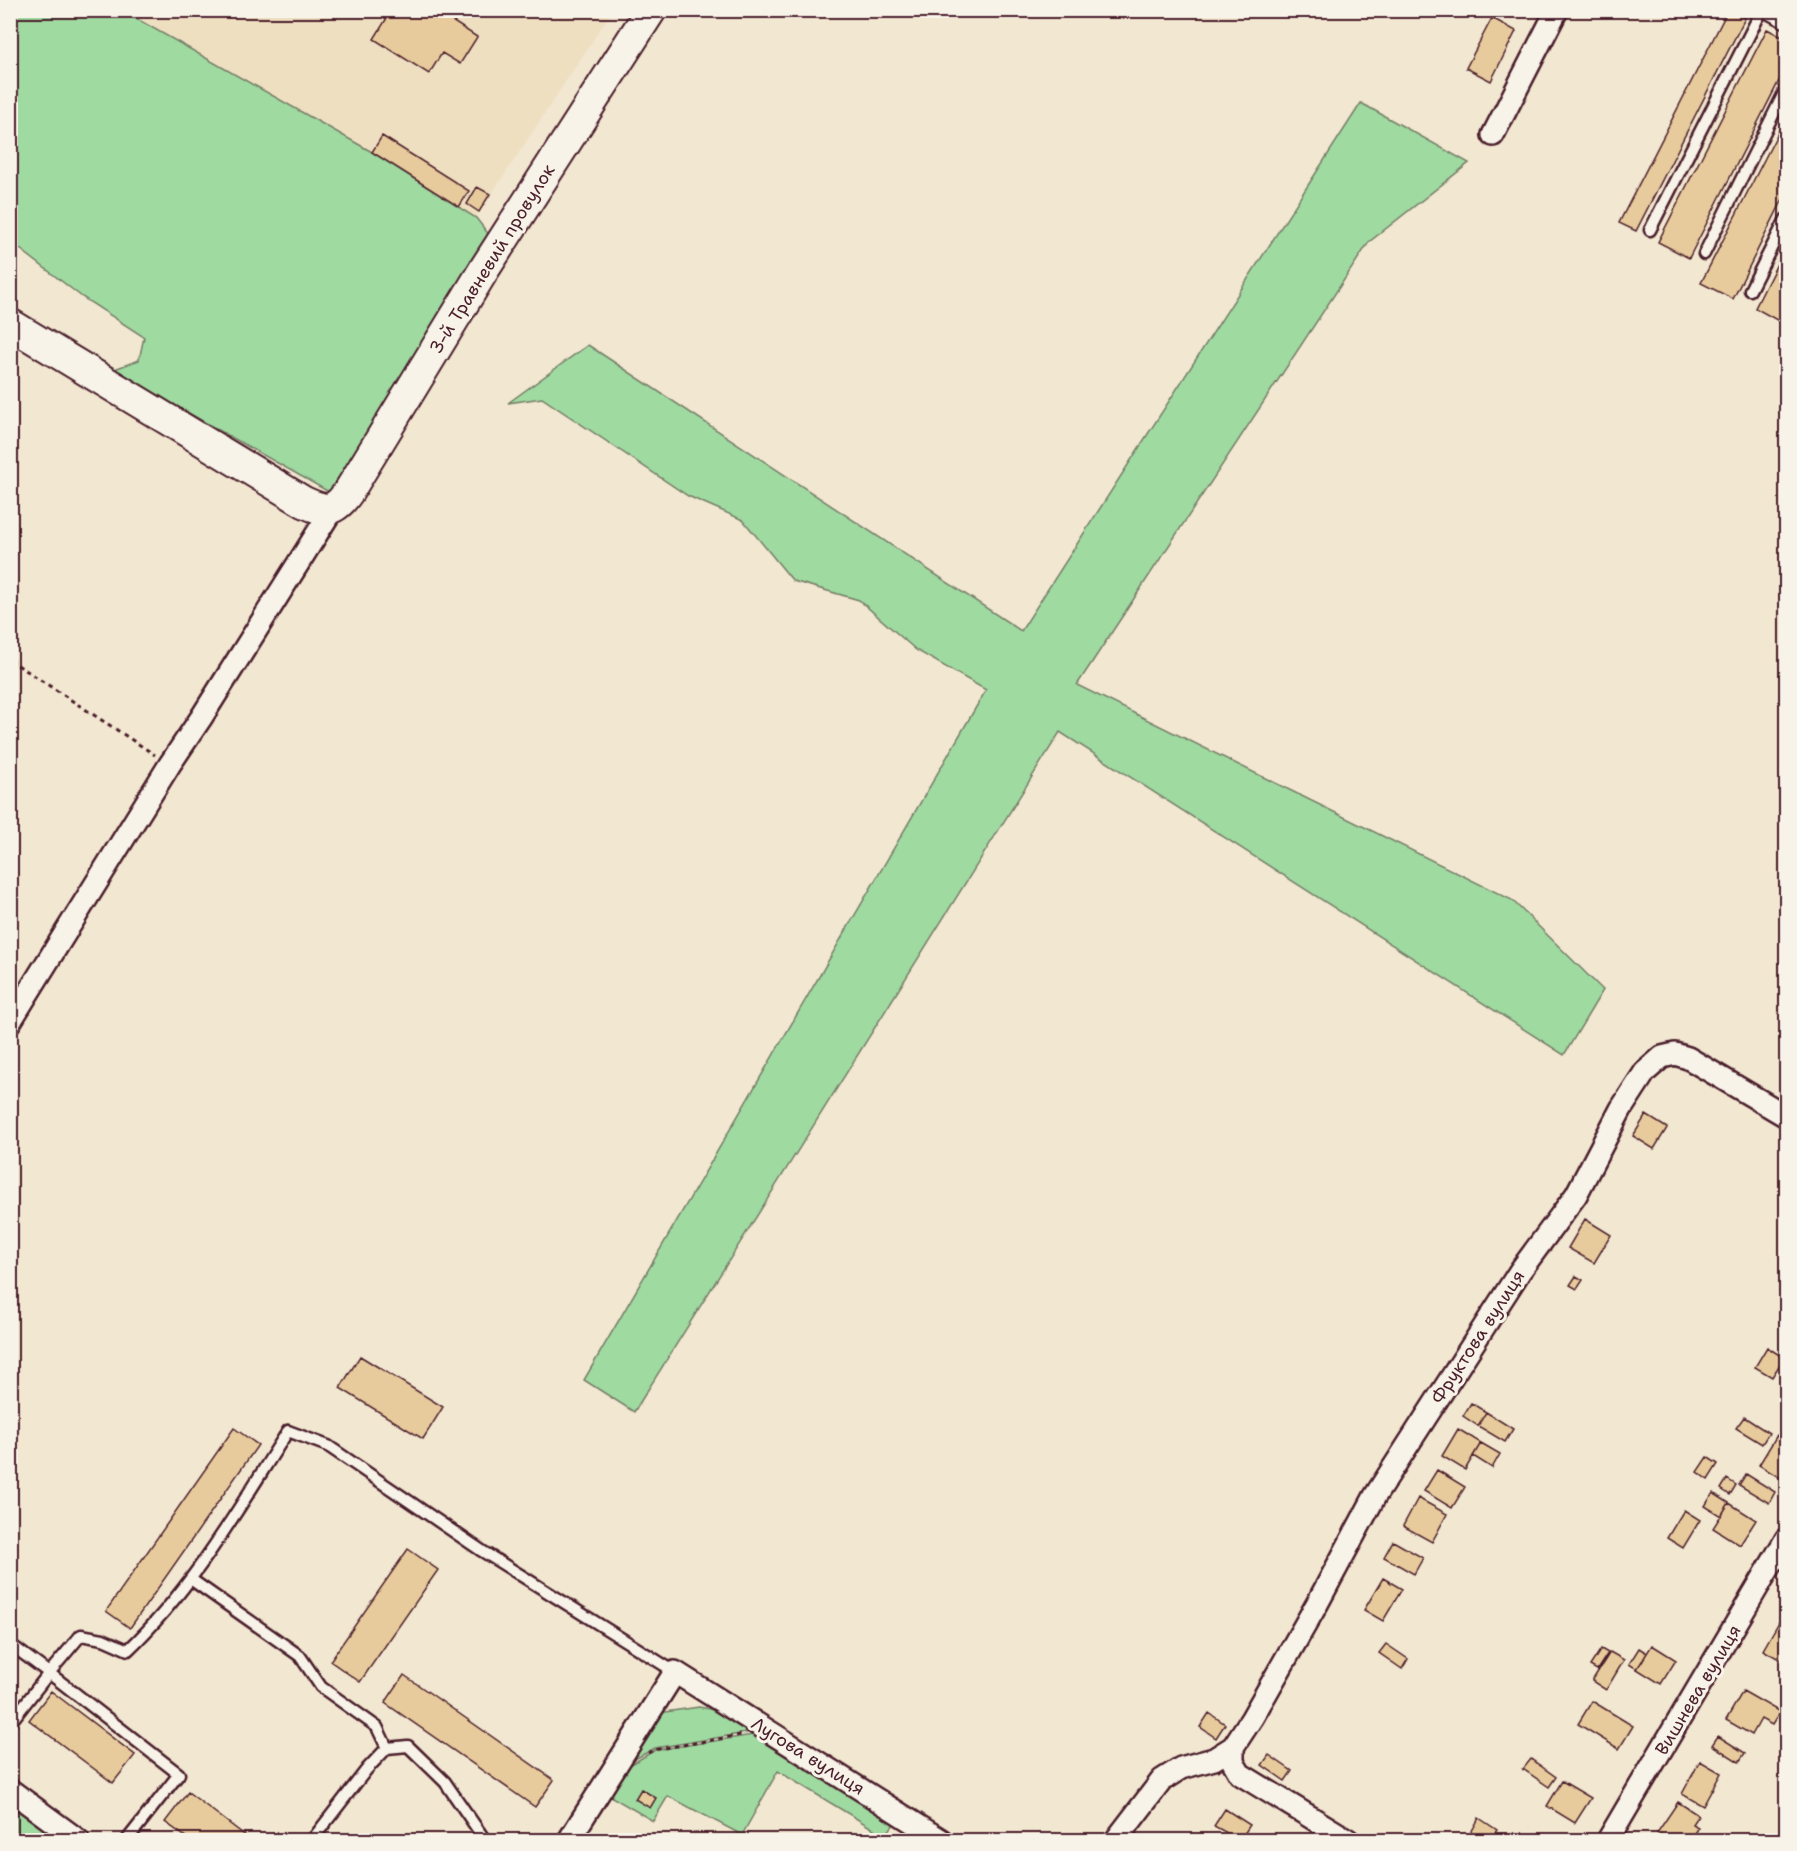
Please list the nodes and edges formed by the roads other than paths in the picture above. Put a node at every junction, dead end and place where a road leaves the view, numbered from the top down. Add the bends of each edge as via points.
1 (651, 10) edge
2 (1557, 10) edge
3 (1762, 10) edge
4 (1786, 23) edge
5 (1786, 89) edge
6 (1492, 135) dead end
7 (1786, 219) edge
8 (1650, 230) dead end
9 (1704, 254) dead end
10 (1750, 290) dead end
11 (10, 324) edge
12 (333, 508) junction
13 (10, 1022) edge
14 (1786, 1116) edge
15 (1786, 1539) edge
16 (192, 1580) junction
17 (10, 1644) edge
18 (675, 1672) junction
19 (48, 1674) junction
20 (10, 1723) edge
21 (1233, 1747) junction
22 (387, 1748) junction
23 (10, 1790) edge
24 (78, 1840) edge
25 (127, 1840) edge
26 (312, 1840) edge
27 (485, 1840) edge
28 (569, 1840) edge
29 (941, 1840) edge
30 (1116, 1840) edge
31 (1348, 1840) edge
32 (1608, 1840) edge

1 - 12 main road, 3-й Травневий провулок via 484,268 349,491
2 - 6 street
3 - 4 lane
3 - 8 lane
5 - 9 lane
7 - 10 lane
11 - 12 main road via 304,502 321,510
12 - 13 street
14 - 21 street, Фруктова вулиця via 1688,1058 1675,1054 1662,1057 1645,1072 1576,1195 1520,1271 1375,1496
15 - 32 street, Вишнева вулиця
16 - 18 lane via 288,1431 328,1446 482,1551
16 - 19 lane via 128,1650 81,1635
16 - 22 lane via 300,1656 321,1688 377,1726
17 - 19 lane
18 - 28 street
18 - 29 street, Лугова вулиця
19 - 20 lane
19 - 25 lane via 179,1773
21 - 30 street via 1162,1780
21 - 31 street via 1233,1762 1240,1774
22 - 26 lane
22 - 27 lane via 408,1746 446,1782
23 - 24 street

